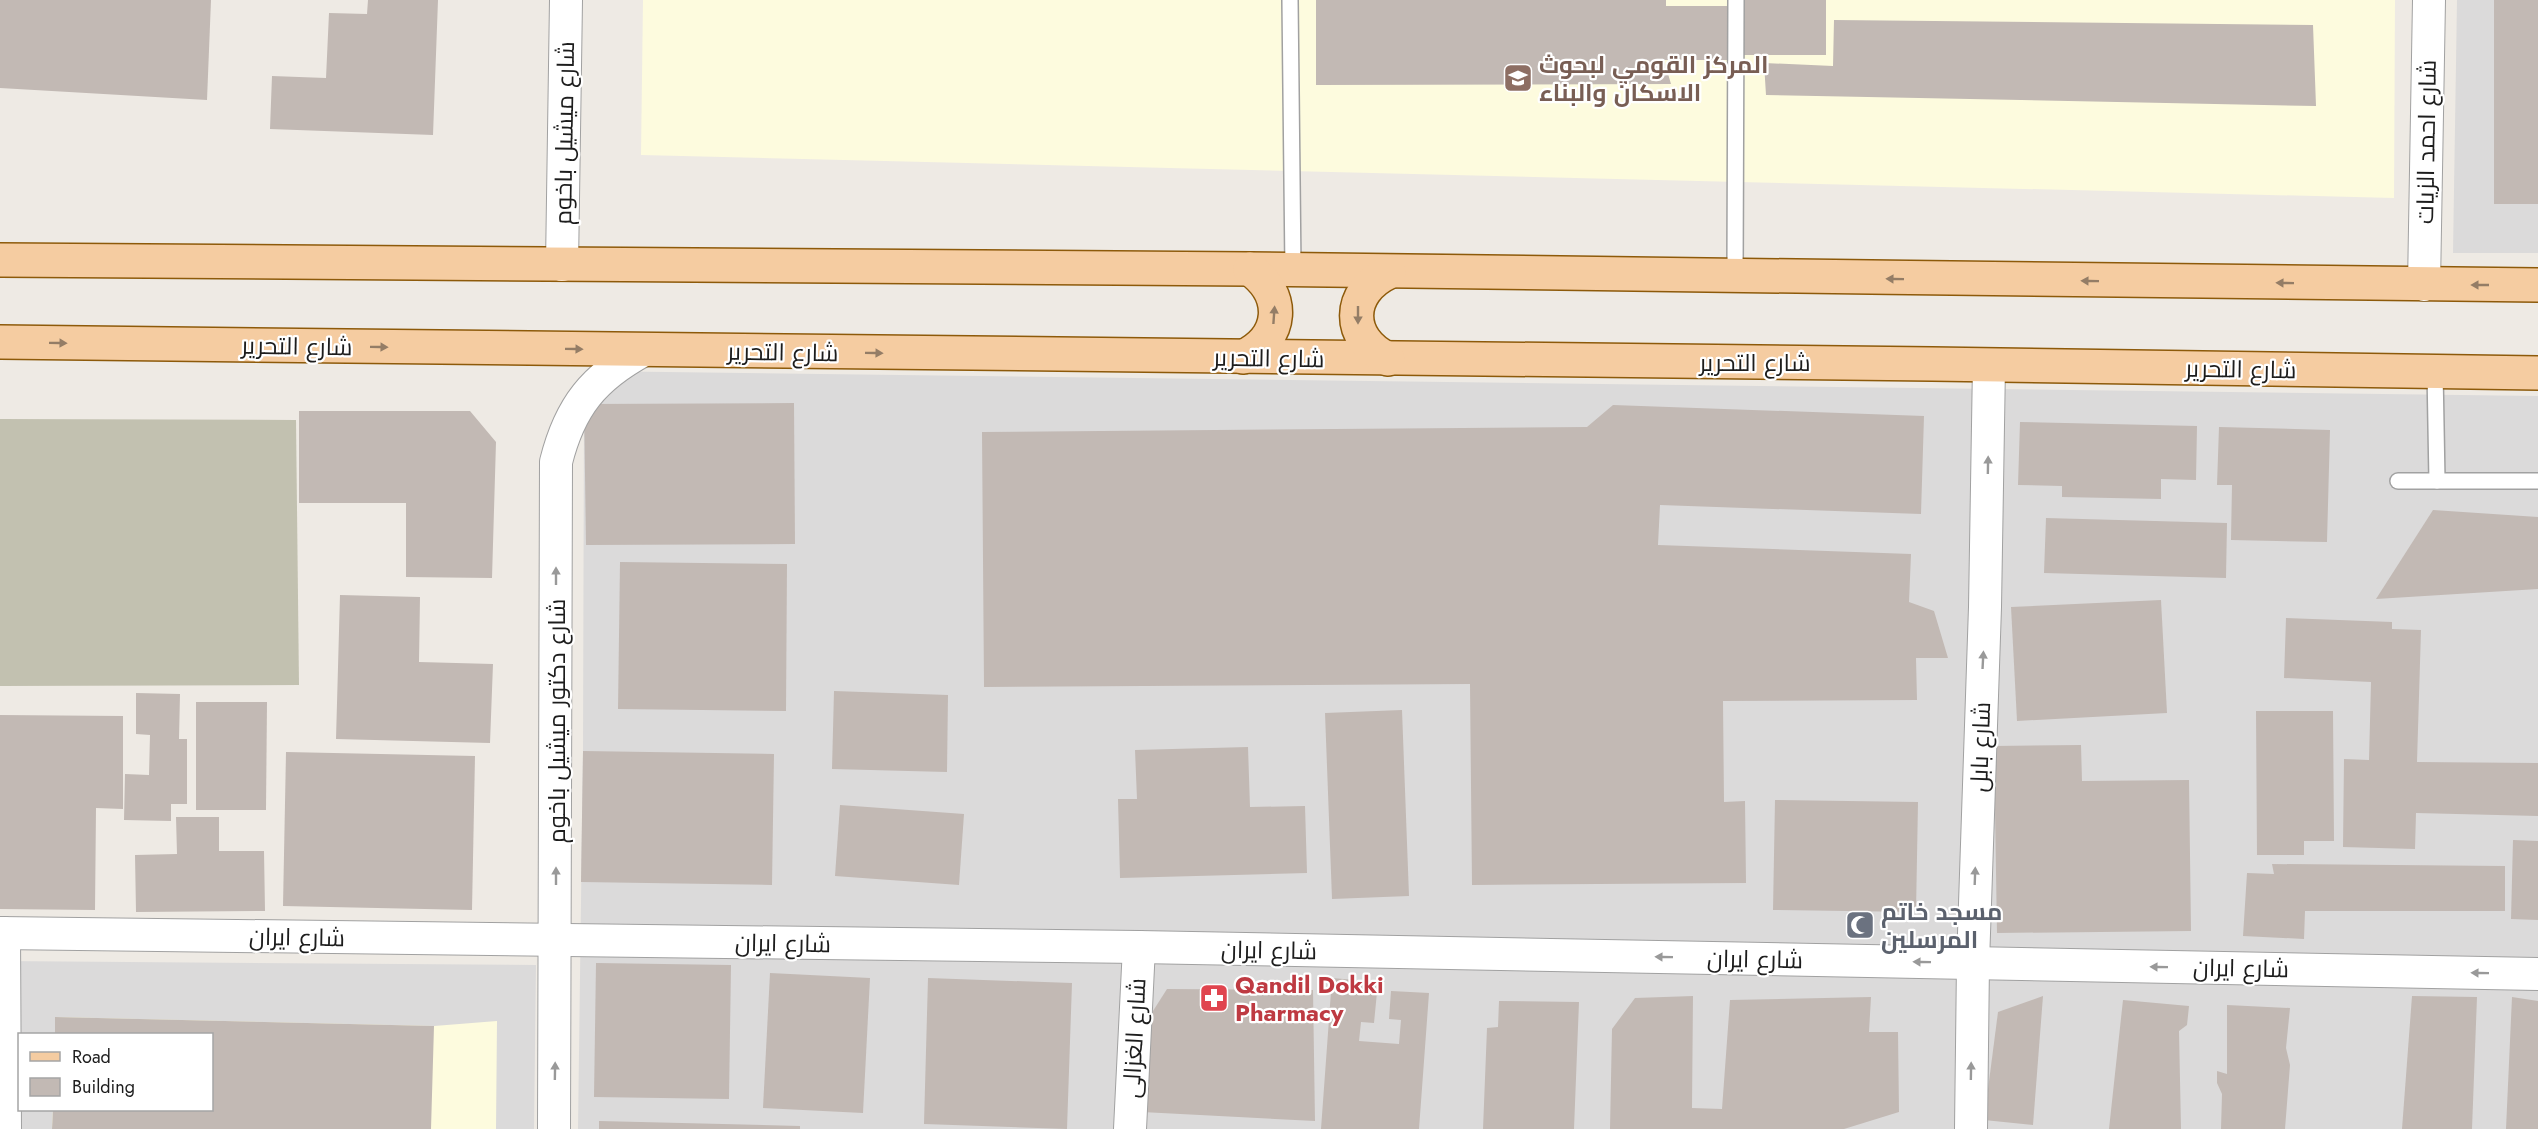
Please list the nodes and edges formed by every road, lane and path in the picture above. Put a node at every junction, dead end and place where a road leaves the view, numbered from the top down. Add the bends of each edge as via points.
1 (566, 0) edge
2 (1290, 0) edge
3 (1736, 0) edge
4 (2429, 0) edge
5 (0, 260) edge
6 (562, 265) junction
7 (1250, 269) junction
8 (1293, 270) junction
9 (1389, 272) junction
10 (1735, 275) junction
11 (2424, 285) junction
12 (2538, 285) edge
13 (0, 342) edge
14 (644, 350) junction
15 (1244, 357) junction
16 (1388, 359) junction
17 (1989, 365) junction
18 (2435, 371) junction
19 (2538, 373) edge
20 (2398, 481) dead end
21 (2438, 481) junction
22 (2538, 481) edge
23 (2, 933) edge
24 (556, 940) junction
25 (1139, 947) junction
26 (1972, 963) junction
27 (2538, 974) edge
28 (5, 1129) edge
29 (554, 1129) edge
30 (1130, 1129) edge
31 (1971, 1129) edge

1 - 6 street, شارع ميشيل باخوم
2 - 8 lane
3 - 10 lane
4 - 11 street, شارع احمد الزيات
5 - 6 main road
6 - 7 main road
7 - 8 main road
15 -> 7 main road via 1266,341 1276,315 1269,288
8 - 9 main road
9 - 10 main road
9 -> 16 main road via 1365,288 1356,315 1365,342
11 -> 10 main road
12 -> 11 main road
13 -> 14 main road, شارع التحرير
14 -> 15 main road, شارع التحرير
24 -> 14 street, شارع دكتور ميشيل باخوم via 556,462 566,430 585,394 622,362
15 - 16 main road, شارع التحرير
16 - 17 main road, شارع التحرير
17 - 18 main road, شارع التحرير
26 -> 17 street, شارع بابل
18 - 19 main road, شارع التحرير
18 - 21 lane
20 - 21 lane
21 - 22 lane
23 - 24 street, شارع ايران
23 - 28 street
24 - 25 street, شارع ايران
29 -> 24 street, شارع دكتور ميشيل باخوم
26 -> 25 street, شارع ايران
25 - 30 street, شارع الغزالى
27 -> 26 street, شارع ايران
31 -> 26 street, شارع بابل

